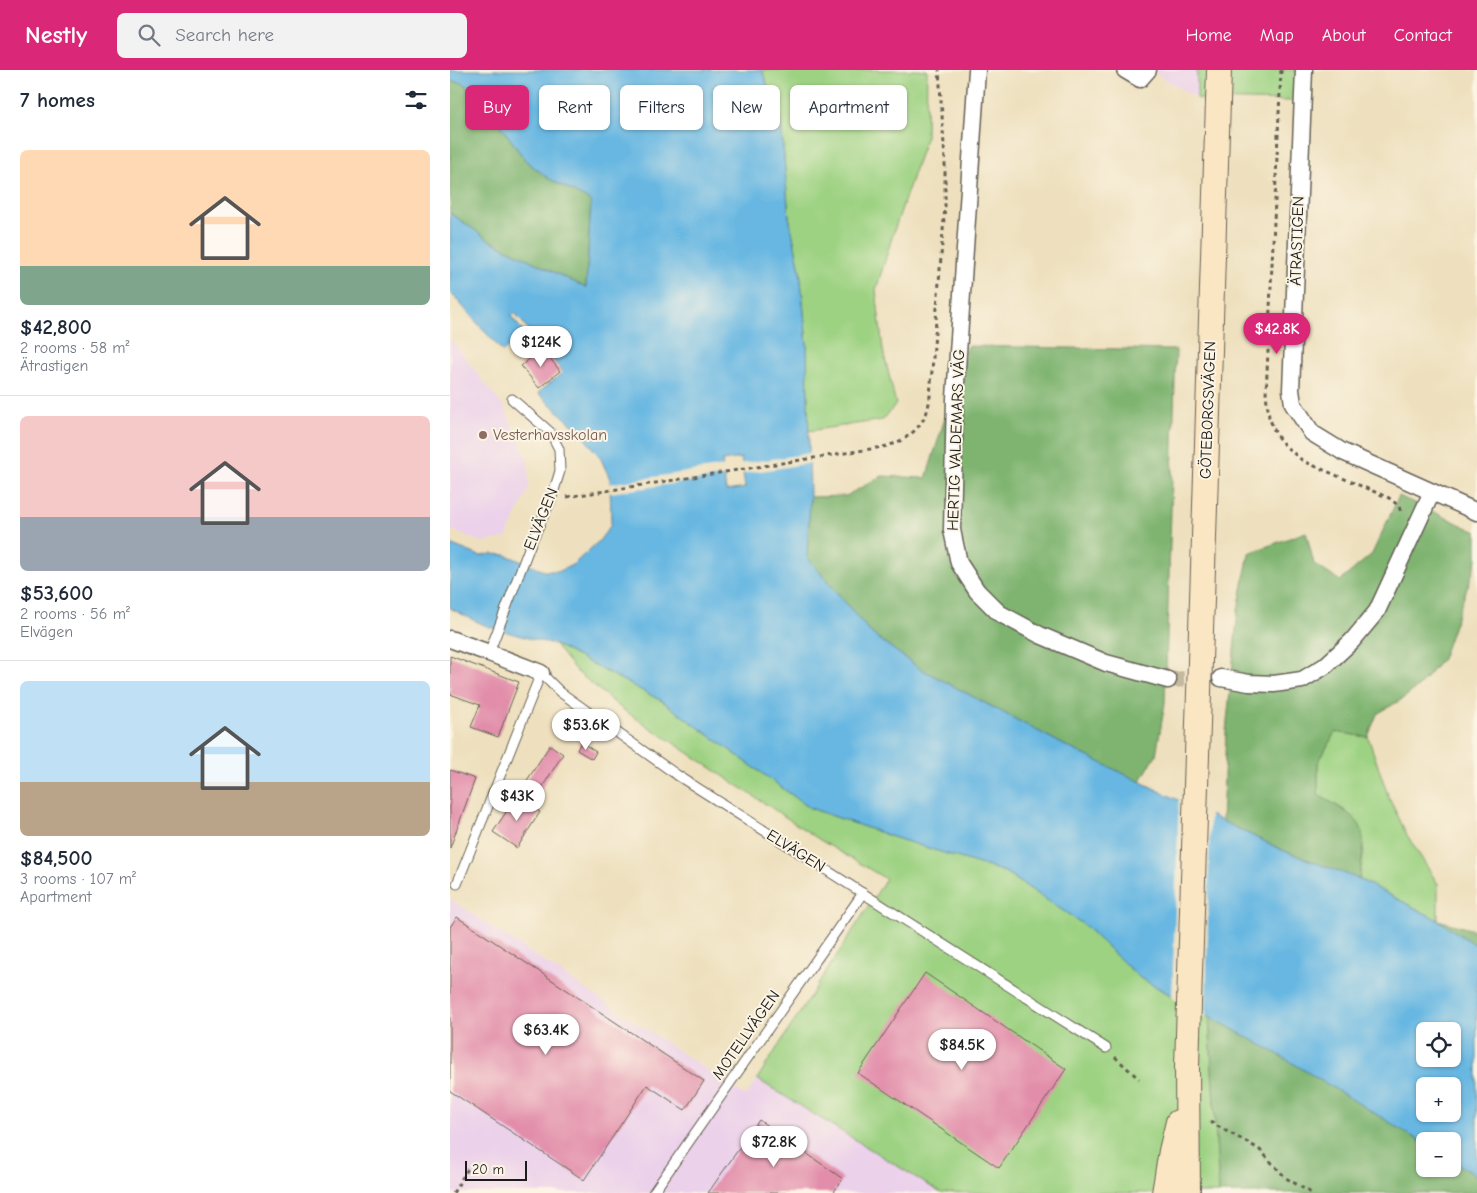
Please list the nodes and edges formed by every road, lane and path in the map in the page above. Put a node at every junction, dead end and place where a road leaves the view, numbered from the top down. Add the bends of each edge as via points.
1 (940, 70) edge
2 (977, 70) edge
3 (1125, 70) edge
4 (1219, 70) edge
5 (1304, 70) edge
6 (1144, 74) edge
7 (512, 399) dead end
8 (1432, 492) junction
9 (551, 500) junction
10 (1477, 512) edge
11 (450, 639) edge
12 (489, 653) junction
13 (541, 673) junction
14 (1221, 678) tunnel mouth
15 (1168, 680) tunnel mouth
16 (457, 884) dead end
17 (863, 893) junction
18 (1106, 1048) joint
19 (1188, 1066) junction
20 (1139, 1079) dead end
21 (1210, 1122) dead end
22 (470, 1167) dead end
23 (453, 1193) edge
24 (653, 1193) edge
25 (1164, 1193) edge
26 (1188, 1193) edge
27 (1311, 1193) edge

1 - 9 path via 946,160 945,206 930,396 923,420 913,432 903,440 883,447
2 - 15 street, HERTIG VALDEMARS VÄG via 956,398 952,530 959,563 976,591 1000,614 1040,635 1106,662
3 - 6 street
4 - 19 main road, GÖTEBORGSVÄGEN
5 - 8 street, ÄTRASTIGEN via 1293,404 1312,433 1343,452
7 - 9 lane, ELVÄGEN via 550,432 560,449 560,471
8 - 10 street, ÄTRASTIGEN
8 - 14 street via 1377,611 1326,666 1302,680 1274,684
9 - 12 lane, ELVÄGEN via 531,542
11 - 12 street, ELVÄGEN
12 - 13 street, ELVÄGEN
13 - 16 lane
13 - 17 lane, ELVÄGEN via 560,692 677,775
17 - 18 lane, ELVÄGEN
17 - 24 lane, MOTELLVÄGEN
18 - 20 path
19 - 25 main road
19 - 26 main road
21 - 27 path via 1258,1149 1286,1178
22 - 23 path

